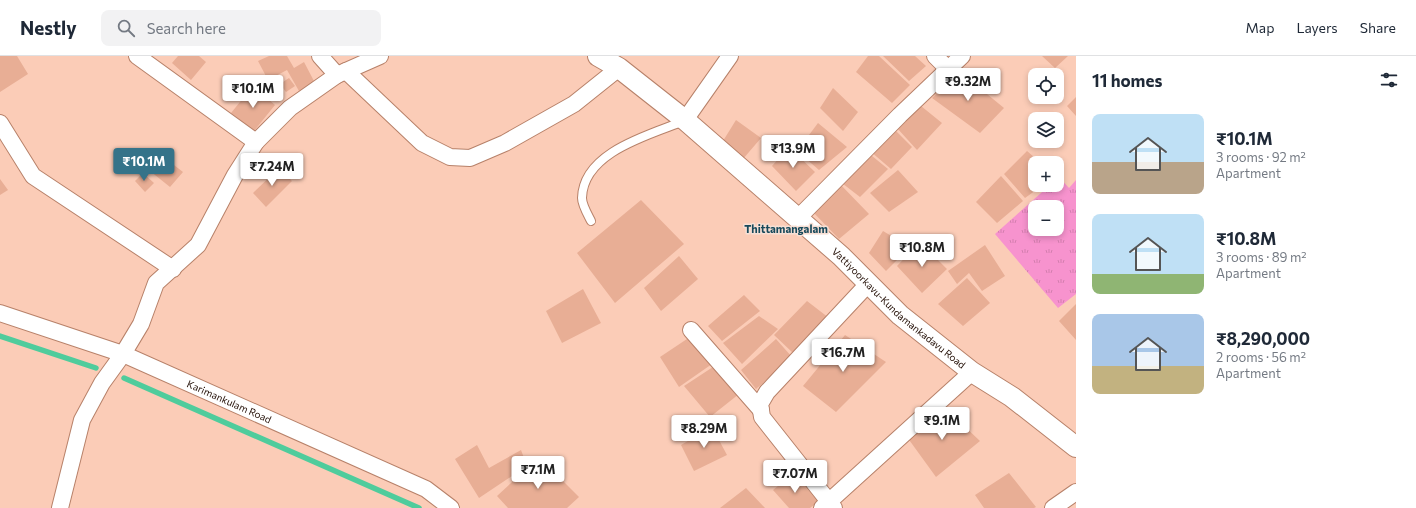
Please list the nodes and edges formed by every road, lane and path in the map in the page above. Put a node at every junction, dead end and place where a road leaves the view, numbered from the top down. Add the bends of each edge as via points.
1 (137, 56) edge
2 (320, 56) edge
3 (380, 56) edge
4 (598, 56) edge
5 (730, 56) edge
6 (935, 56) edge
7 (962, 56) edge
8 (619, 68) junction
9 (948, 69) junction
10 (342, 73) junction
11 (684, 120) junction
12 (0, 123) edge
13 (256, 142) junction
14 (797, 218) junction
15 (590, 221) dead end
16 (173, 269) junction
17 (868, 284) junction
18 (0, 313) edge
19 (691, 330) dead end
20 (123, 354) junction
21 (972, 372) junction
22 (761, 410) junction
23 (1076, 447) edge
24 (1076, 492) edge
25 (829, 506) edge
26 (60, 508) edge
27 (450, 508) edge
28 (1053, 508) edge

1 - 13 street
2 - 10 street
3 - 10 street
4 - 8 street, Vattiyoorkavu-Kundamankadavu Road
5 - 11 street
6 - 9 street
7 - 9 street
8 - 10 street via 574,104 505,143 470,158 450,157 422,143
8 - 11 street, Vattiyoorkavu-Kundamankadavu Road
9 - 14 street
10 - 13 street via 290,108
11 - 14 street, Vattiyoorkavu-Kundamankadavu Road
11 - 15 lane via 610,152 597,164 583,189 582,200
12 - 16 street via 33,176
13 - 16 street via 235,175 198,246
14 - 17 street, Vattiyoorkavu-Kundamankadavu Road via 841,256
16 - 20 street via 156,283 141,324
17 - 21 street, Vattiyoorkavu-Kundamankadavu Road via 900,314
17 - 22 street via 767,392 760,404
18 - 20 street, Karimankulam Road
19 - 22 street
20 - 26 street via 102,383 82,420
20 - 27 street, Karimankulam Road via 426,489
21 - 23 street, Vattiyoorkavu-Kundamankadavu Road via 1012,397
21 - 25 street
22 - 25 street via 762,417
24 - 28 street

